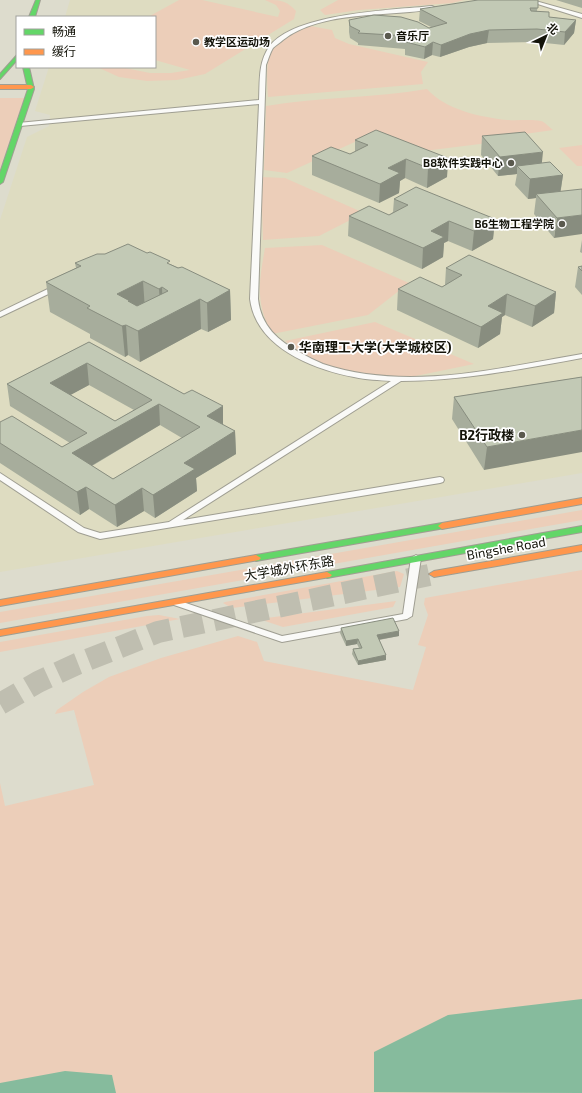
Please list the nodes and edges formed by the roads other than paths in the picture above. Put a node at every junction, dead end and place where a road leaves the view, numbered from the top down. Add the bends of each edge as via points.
1 (38, 0) edge
2 (527, 0) edge
3 (438, 8) edge
4 (32, 16) edge
5 (582, 16) edge
6 (16, 58) edge
7 (26, 68) edge
8 (0, 77) edge
9 (0, 83) edge
10 (31, 85) junction
11 (0, 87) edge
12 (261, 102) junction
13 (20, 124) junction
14 (0, 182) edge
15 (61, 286) edge
16 (0, 315) edge
17 (582, 356) edge
18 (398, 380) junction
19 (0, 476) edge
20 (440, 480) dead end
21 (582, 501) edge
22 (168, 525) junction
23 (582, 529) edge
24 (582, 548) edge
25 (416, 558) junction
26 (434, 574) tunnel mouth
27 (174, 602) junction
28 (0, 603) edge
29 (0, 633) edge

1 - 4 main road
2 - 5 lane
3 - 12 lane via 349,16 318,22 291,33 277,41 265,56
6 - 8 main road
7 - 10 main road
9 - 10 main road
10 - 11 main road
10 - 13 main road
12 - 13 lane
12 - 18 lane via 254,299 261,323 283,346 314,363 358,376
13 - 14 main road
15 - 16 lane
17 - 18 lane via 442,378
18 - 22 lane
19 - 22 lane via 90,534 110,535
20 - 22 lane
21 - 28 main road, 大学城外环东路
23 - 25 main road, 大学城外环东路
24 - 26 main road, Bingshe Road
25 - 27 main road, 大学城外环东路
25 - 27 lane via 407,616 282,639
27 - 29 main road, 大学城外环东路

